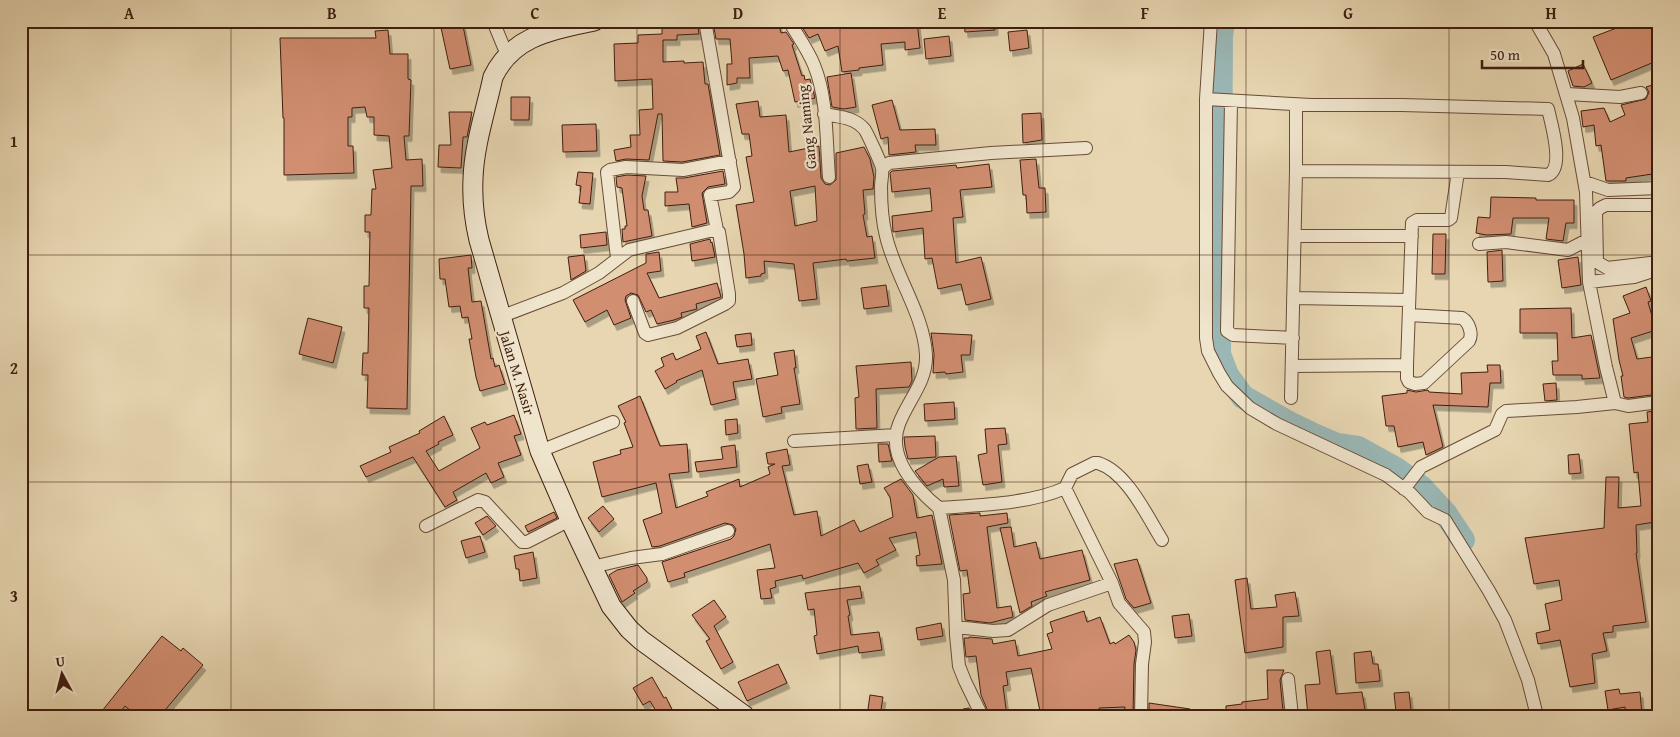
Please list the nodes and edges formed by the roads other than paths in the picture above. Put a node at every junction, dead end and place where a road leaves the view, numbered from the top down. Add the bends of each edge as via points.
1 (493, 21) edge
2 (594, 21) edge
3 (705, 21) edge
4 (789, 21) edge
5 (1211, 21) edge
6 (1538, 22) edge
7 (506, 55) junction
8 (1641, 93) dead end
9 (1567, 94) junction
10 (1219, 101) junction
11 (1296, 105) junction
12 (824, 114) junction
13 (1086, 148) dead end
14 (730, 161) junction
15 (882, 169) junction
16 (1296, 171) junction
17 (1458, 172) junction
18 (828, 177) dead end
19 (1585, 182) junction
20 (1659, 188) edge
21 (1659, 205) edge
22 (717, 230) junction
23 (1294, 236) junction
24 (1412, 236) junction
25 (1587, 240) junction
26 (1479, 244) dead end
27 (617, 258) junction
28 (1659, 262) edge
29 (1659, 268) edge
30 (1589, 282) junction
31 (1293, 298) junction
32 (1409, 300) junction
33 (633, 301) dead end
34 (1409, 315) junction
35 (500, 317) junction
36 (1293, 338) junction
37 (1407, 365) junction
38 (1292, 366) junction
39 (1291, 398) dead end
40 (1659, 402) edge
41 (1615, 403) junction
42 (612, 422) dead end
43 (896, 435) junction
44 (794, 442) dead end
45 (540, 450) junction
46 (1065, 488) junction
47 (1404, 488) junction
48 (939, 508) junction
49 (570, 520) junction
50 (426, 526) dead end
51 (728, 531) dead end
52 (1162, 540) dead end
53 (592, 567) junction
54 (1112, 583) junction
55 (956, 627) junction
56 (1288, 680) dead end
57 (745, 716) edge
58 (982, 716) edge
59 (1141, 716) edge
60 (1292, 716) edge
61 (1538, 716) edge

1 - 7 street
2 - 7 street, Jalan M. Nasir via 539,35 524,41
3 - 14 street
4 - 12 street, Gang Naming via 814,64
5 - 10 street
6 - 9 street via 1554,54
7 - 35 street, Jalan M. Nasir via 493,77 473,177 475,222
8 - 9 street via 1620,96
9 - 19 street
10 - 11 street
10 - 36 street via 1227,331 1233,335
10 - 47 street via 1206,338 1212,360 1228,386 1250,408 1386,475
11 - 16 street
11 - 17 street via 1548,108 1556,152 1556,168 1552,174
12 - 15 street via 852,119 860,124
12 - 18 street, Gang Naming
13 - 15 street via 889,163
14 - 22 street via 734,187 729,192 710,195
14 - 27 street via 683,170 626,167 607,172
15 - 43 street via 881,199 886,237 919,322 926,354 923,375
16 - 17 street
16 - 23 street
17 - 24 street via 1451,218 1414,221
19 - 20 street via 1608,190
19 - 25 street
21 - 28 street via 1606,205 1596,212 1597,262 1600,265 1607,268
22 - 27 street via 629,250
22 - 33 street via 729,294 726,304 677,328 648,335
23 - 24 street
23 - 31 street
24 - 32 street
25 - 26 street via 1568,250 1506,242
25 - 30 street
27 - 35 street via 599,273 563,293
29 - 30 street via 1634,277
30 - 41 street
31 - 32 street
31 - 36 street
32 - 34 street
34 - 37 street
34 - 37 street via 1462,318 1467,322 1471,335 1469,341 1426,382 1409,382
35 - 45 street, Jalan M. Nasir
36 - 38 street
37 - 38 street
38 - 39 street
40 - 41 street via 1628,406
41 - 47 street via 1506,411 1494,431 1421,467
42 - 45 street
43 - 44 street
43 - 48 street via 897,451 905,471 924,496
45 - 49 street, Jalan M. Nasir
46 - 48 street via 1020,500
46 - 52 street via 1075,472 1096,463 1104,465 1130,487
46 - 54 street
47 - 61 street via 1428,512 1445,520 1490,591 1509,630
48 - 55 street via 954,580
49 - 50 street via 522,542 485,502 478,500
49 - 53 street, Jalan M. Nasir
51 - 53 street via 662,554
53 - 57 street, Jalan M. Nasir via 611,606 641,640
54 - 55 street via 1048,605 1008,630
54 - 59 street via 1119,603 1145,635
55 - 58 street via 961,672
56 - 60 street

